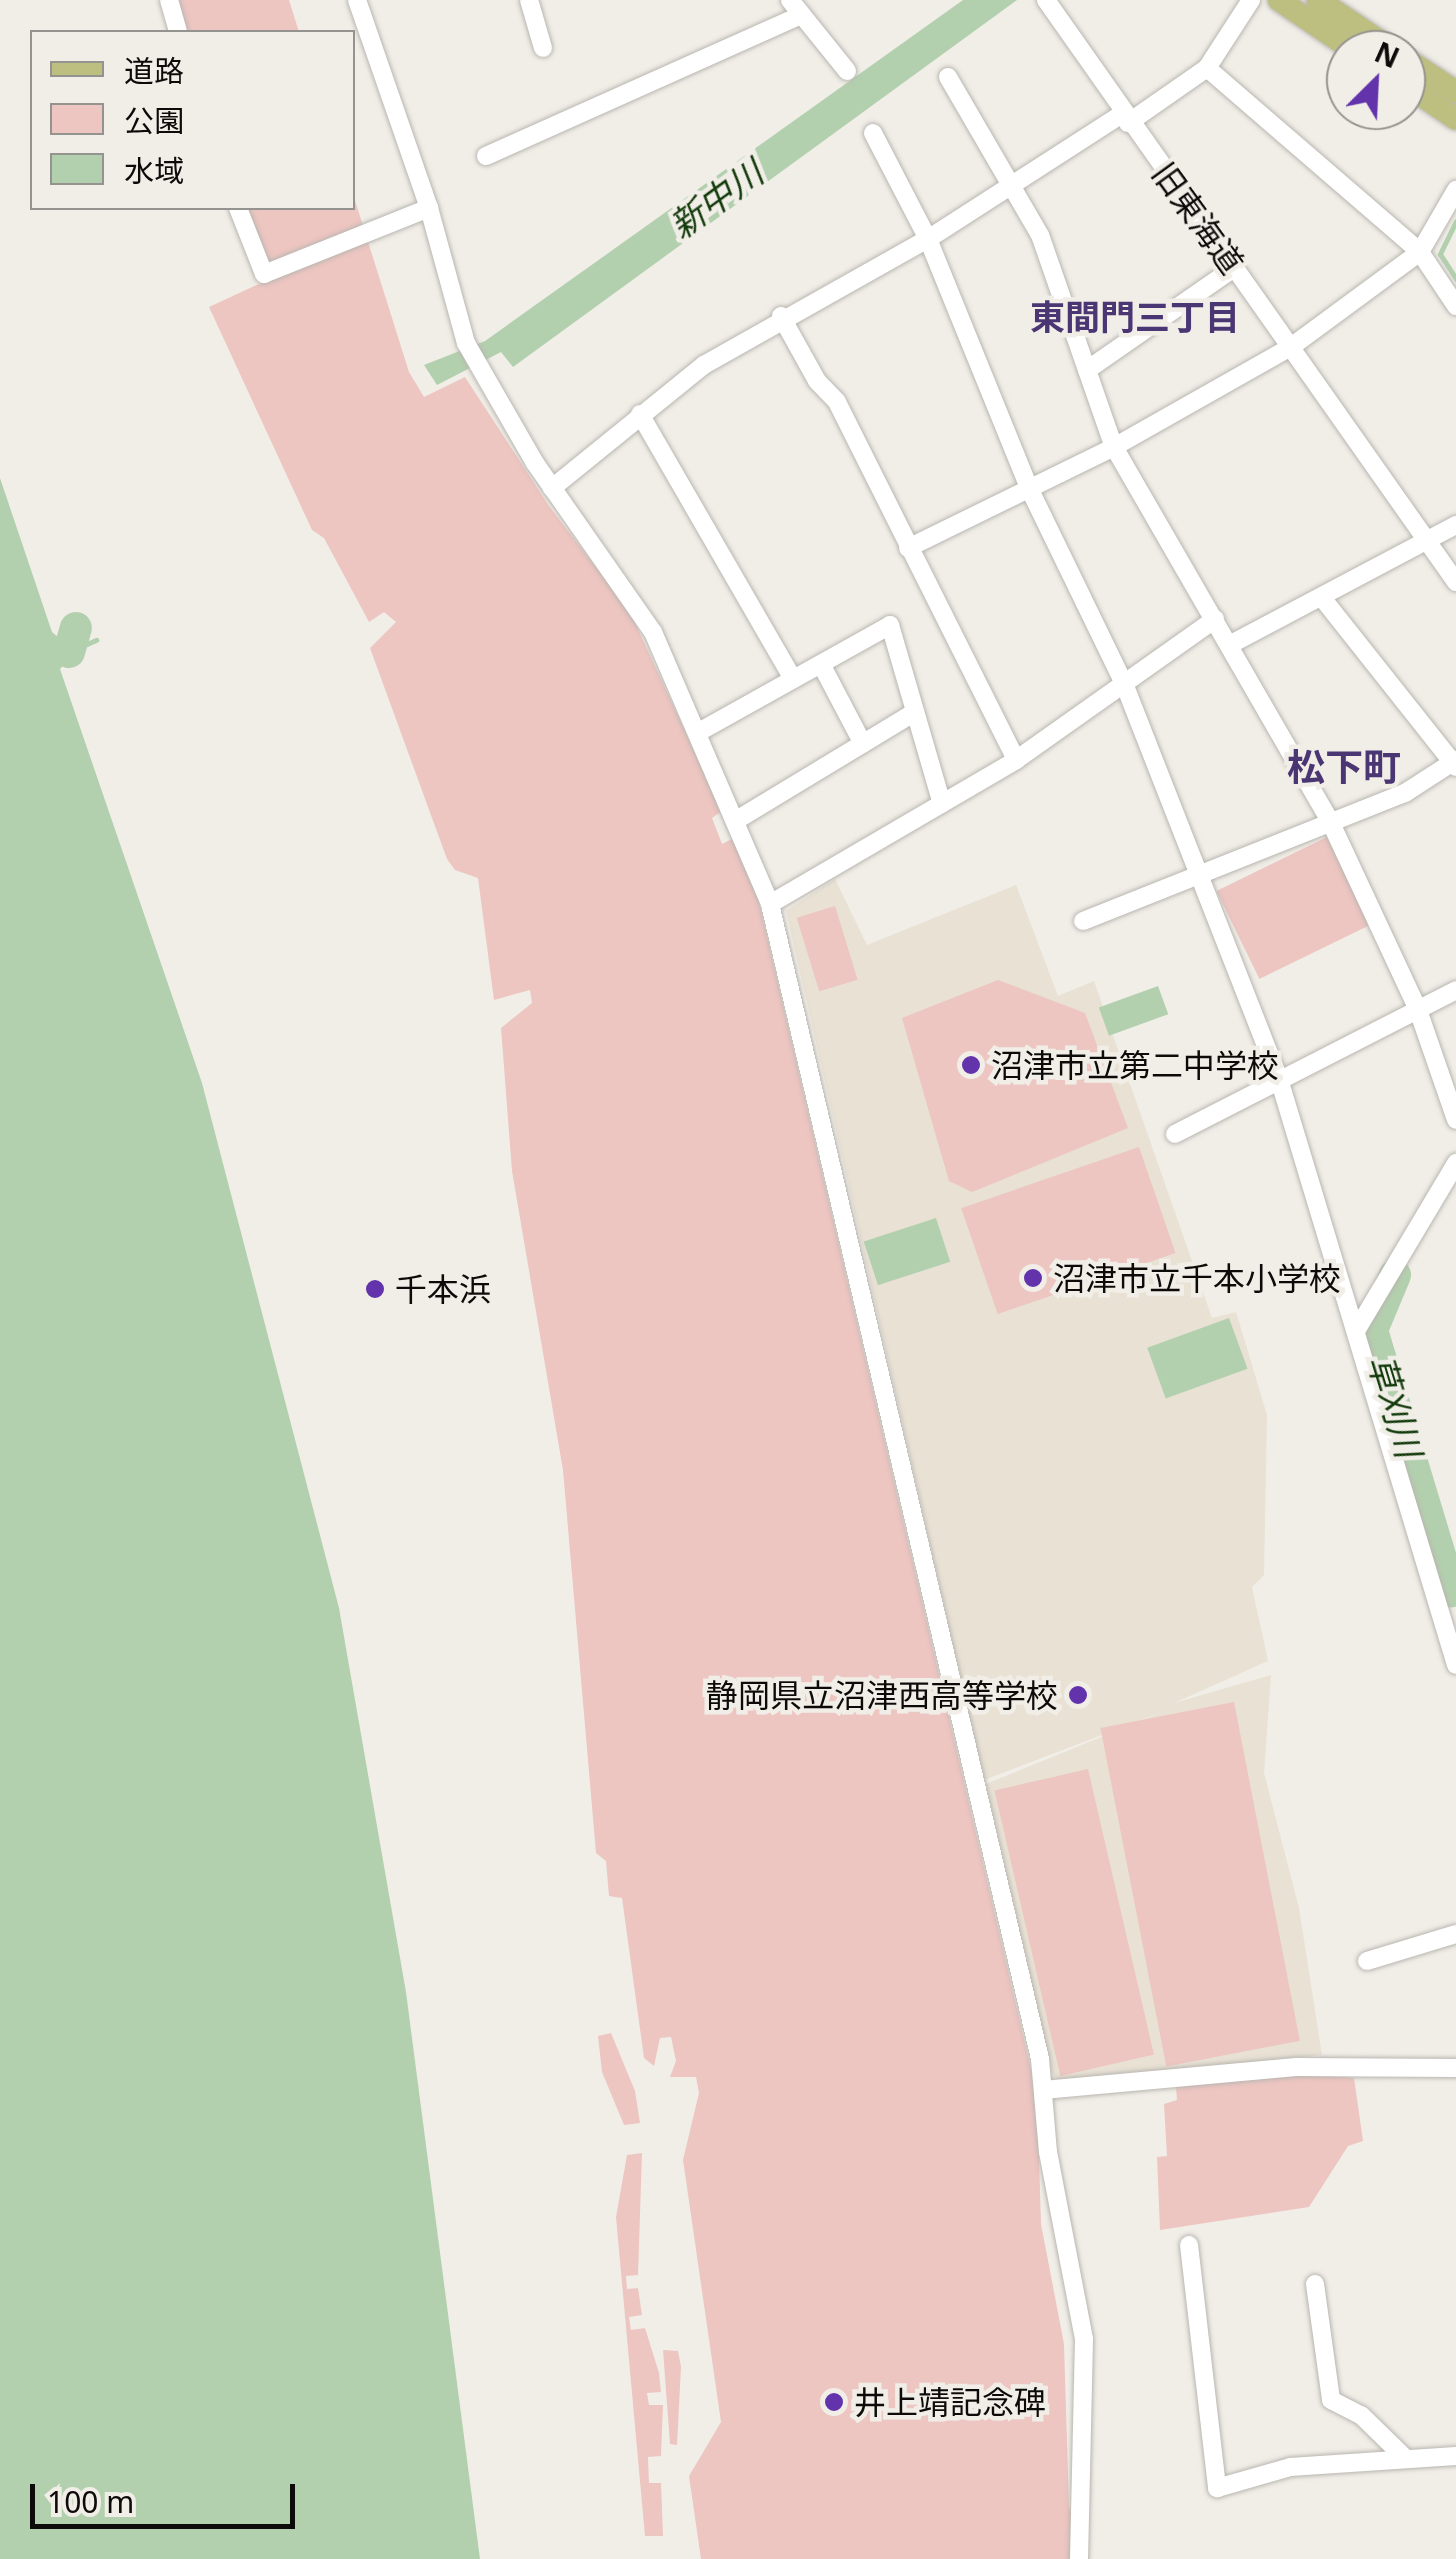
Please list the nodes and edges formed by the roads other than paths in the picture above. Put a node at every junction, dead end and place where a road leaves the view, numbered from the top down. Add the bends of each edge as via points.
1 (169, 0) edge
2 (357, 0) edge
3 (529, 0) edge
4 (1251, 0) edge
5 (1279, 0) edge
6 (1318, 0) edge
7 (1056, 4) edge
8 (796, 7) edge
9 (177, 30) edge
10 (1363, 30) edge
11 (1326, 31) edge
12 (544, 48) dead end
13 (1208, 68) junction
14 (847, 72) dead end
15 (1426, 72) edge
16 (948, 77) dead end
17 (1456, 92) edge
18 (1426, 99) edge
19 (1125, 119) junction
20 (1456, 119) edge
21 (872, 134) dead end
22 (486, 156) dead end
23 (1013, 187) junction
24 (1456, 190) edge
25 (429, 208) junction
26 (239, 210) edge
27 (928, 239) junction
28 (1420, 252) junction
29 (1235, 267) junction
30 (1456, 306) edge
31 (781, 316) junction
32 (1291, 347) junction
33 (1087, 370) junction
34 (640, 414) junction
35 (1114, 446) junction
36 (552, 488) junction
37 (1030, 490) junction
38 (1456, 526) edge
39 (1432, 542) junction
40 (908, 548) junction
41 (1456, 582) edge
42 (1323, 599) junction
43 (1215, 619) junction
44 (1233, 644) junction
45 (821, 664) junction
46 (794, 680) junction
47 (1125, 686) junction
48 (915, 712) junction
49 (697, 733) junction
50 (863, 744) junction
51 (1016, 760) junction
52 (1455, 763) edge
53 (942, 804) junction
54 (734, 821) junction
55 (1330, 821) junction
56 (1199, 874) junction
57 (770, 904) junction
58 (1083, 921) dead end
59 (1456, 990) edge
60 (1418, 1010) junction
61 (1279, 1078) junction
62 (1456, 1120) edge
63 (1175, 1134) dead end
64 (1456, 1163) edge
65 (1356, 1331) junction
66 (1448, 1609) edge
67 (1456, 1665) edge
68 (1456, 1934) edge
69 (1367, 1961) dead end
70 (1456, 2068) edge
71 (1044, 2090) junction
72 (1189, 2245) dead end
73 (1315, 2284) dead end
74 (1403, 2456) junction
75 (1456, 2456) edge
76 (1079, 2559) edge

1 - 9 street
2 - 25 street
3 - 12 street
4 - 13 street
5 - 11 main road
6 - 10 main road
7 - 19 street, 旧東海道
8 - 14 street
8 - 22 street
13 - 19 street
13 - 28 street
15 - 17 main road
16 - 23 street
18 - 20 main road
19 - 23 street
19 - 29 street, 旧東海道
21 - 27 street
23 - 27 street
23 - 33 street via 1040,235
24 - 28 street
25 - 26 street via 264,274
25 - 36 street via 468,346
27 - 31 street
27 - 37 street
28 - 30 street
28 - 32 street
29 - 32 street, 旧東海道
29 - 33 street
31 - 34 street
31 - 40 street via 817,381 837,402
32 - 35 street
32 - 39 street, 旧東海道
33 - 35 street
34 - 36 street
34 - 46 street
35 - 37 street
35 - 43 street
36 - 49 street via 608,559 653,632
37 - 40 street
37 - 47 street
38 - 39 street
39 - 41 street, 旧東海道
39 - 42 street
40 - 51 street
42 - 44 street
42 - 52 street
43 - 44 street
43 - 47 street
44 - 55 street
45 - 46 street
45 - 48 street via 890,625
45 - 50 street
46 - 49 street
47 - 51 street
47 - 56 street
48 - 50 street
48 - 53 street
49 - 54 street
50 - 54 street
51 - 53 street
52 - 55 street via 1406,793
53 - 57 street
54 - 57 street
55 - 56 street
55 - 60 street
56 - 58 street
56 - 61 street
57 - 71 street
59 - 60 street
60 - 61 street
60 - 62 street
61 - 63 street
61 - 65 street
64 - 65 street
65 - 66 street
66 - 67 street
68 - 69 street
70 - 71 street via 1296,2066
71 - 76 street via 1067,2270 1084,2339
72 - 74 street via 1218,2488 1290,2467
73 - 74 street via 1332,2400 1360,2415
74 - 75 street

